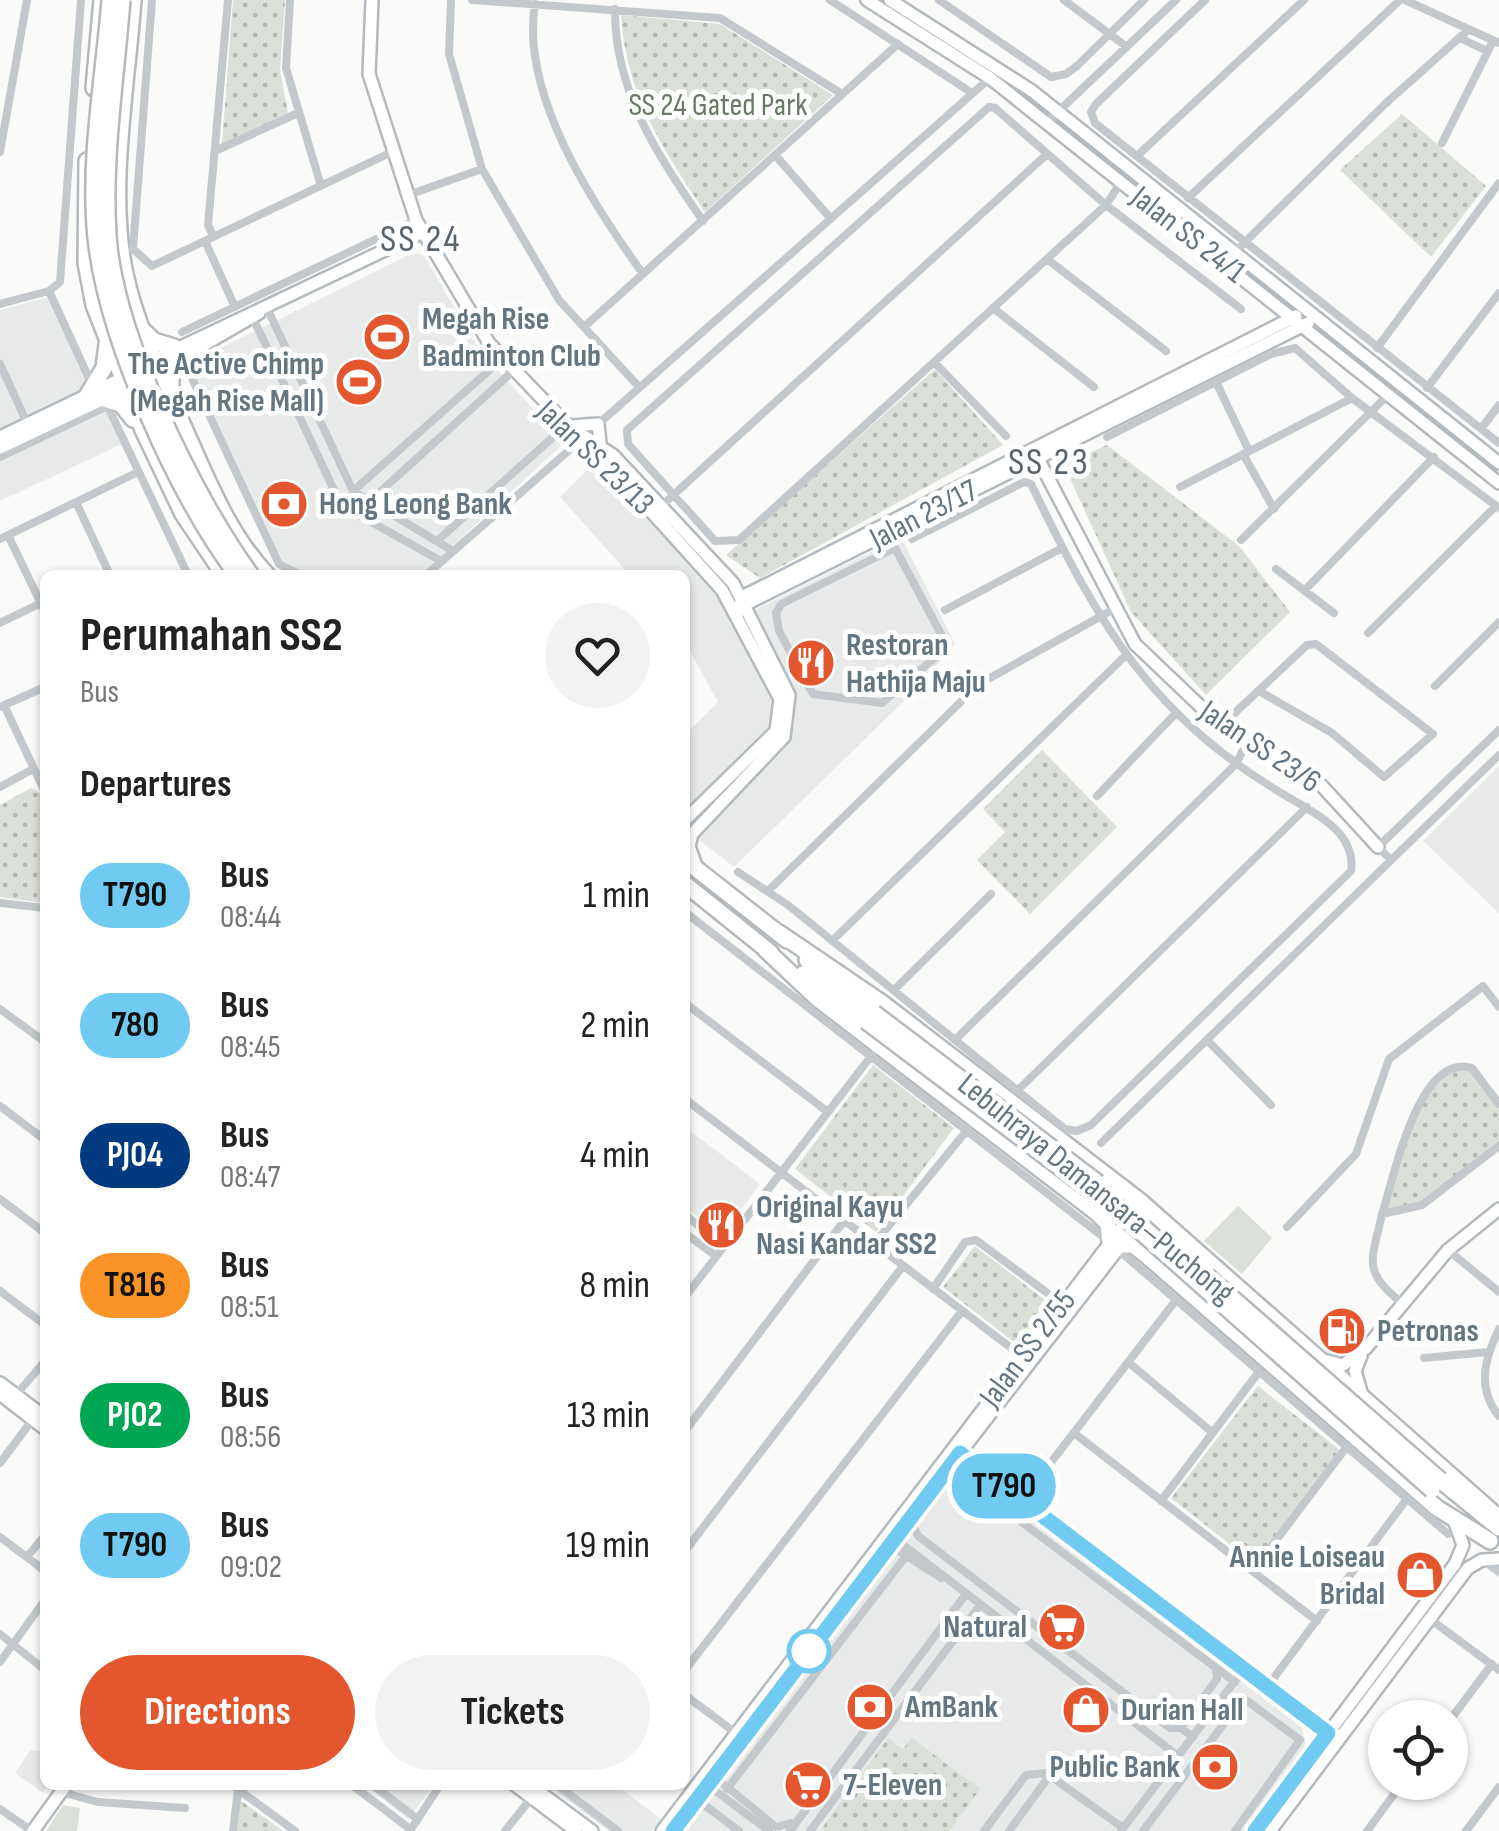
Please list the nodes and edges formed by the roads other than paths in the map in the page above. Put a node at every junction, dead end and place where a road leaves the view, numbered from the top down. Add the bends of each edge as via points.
1 (27, 0) edge
2 (81, 0) edge
3 (102, 0) edge
4 (110, 0) edge
5 (122, 0) edge
6 (133, 0) edge
7 (152, 0) edge
8 (228, 0) edge
9 (290, 0) edge
10 (372, 0) edge
11 (451, 0) edge
12 (472, 0) edge
13 (671, 0) edge
14 (830, 0) edge
15 (867, 0) edge
16 (890, 0) edge
17 (939, 0) edge
18 (1064, 0) edge
19 (1144, 0) edge
20 (1176, 0) edge
21 (1204, 0) edge
22 (1304, 0) edge
23 (1402, 0) edge
24 (535, 4) junction
25 (615, 9) junction
26 (670, 14) junction
27 (1468, 30) junction
28 (1111, 31) junction
29 (1460, 38) junction
30 (1496, 42) edge
31 (898, 44) junction
32 (1127, 47) junction
33 (1487, 52) junction
34 (990, 78) junction
35 (972, 93) junction
36 (842, 94) junction
37 (1059, 112) junction
38 (298, 113) junction
39 (1046, 124) junction
40 (1442, 143) dead end
41 (215, 151) junction
42 (0, 152) edge
43 (394, 152) junction
44 (1046, 155) junction
45 (776, 156) junction
46 (1137, 156) junction
47 (482, 169) junction
48 (1121, 182) junction
49 (1499, 184) edge
50 (321, 186) junction
51 (408, 194) junction
52 (1188, 198) junction
53 (1106, 204) junction
54 (831, 219) junction
55 (703, 220) junction
56 (420, 226) junction
57 (209, 239) junction
58 (1238, 248) junction
59 (1047, 259) junction
60 (643, 274) junction
61 (49, 292) junction
62 (1499, 293) edge
63 (0, 304) edge
64 (235, 307) junction
65 (266, 308) junction
66 (992, 308) junction
67 (1240, 309) dead end
68 (1311, 314) junction
69 (253, 318) junction
70 (1298, 322) junction
71 (584, 327) junction
72 (142, 329) junction
73 (107, 340) junction
74 (1377, 348) junction
75 (179, 349) junction
76 (1166, 351) dead end
77 (502, 359) junction
78 (934, 362) junction
79 (0, 364) edge
80 (157, 365) junction
81 (517, 376) junction
82 (1216, 382) junction
83 (125, 384) junction
84 (639, 387) junction
85 (1094, 387) dead end
86 (1427, 388) junction
87 (1388, 394) junction
88 (98, 397) junction
89 (1352, 398) junction
90 (171, 399) junction
91 (1499, 405) edge
92 (1372, 410) junction
93 (28, 423) junction
94 (598, 424) junction
95 (564, 427) junction
96 (1481, 429) junction
97 (142, 430) junction
98 (1006, 436) dead end
99 (0, 437) edge
100 (1108, 437) dead end
101 (582, 439) junction
102 (600, 443) junction
103 (1499, 443) edge
104 (0, 448) edge
105 (1035, 452) junction
106 (1246, 452) junction
107 (0, 457) edge
108 (1434, 458) junction
109 (1499, 463) edge
110 (138, 472) junction
111 (1499, 483) edge
112 (1180, 487) dead end
113 (352, 491) junction
114 (674, 494) junction
115 (370, 501) junction
116 (76, 502) junction
117 (1498, 507) edge
118 (657, 510) junction
119 (1274, 510) junction
120 (886, 530) junction
121 (4, 536) edge
122 (912, 539) dead end
123 (1242, 540) dead end
124 (437, 541) junction
125 (895, 548) junction
126 (1062, 548) junction
127 (453, 551) junction
128 (441, 562) junction
129 (1276, 569) dead end
130 (108, 570) edge
131 (186, 570) edge
132 (221, 570) edge
133 (234, 570) edge
134 (247, 570) edge
135 (263, 570) edge
136 (291, 570) edge
137 (432, 570) edge
138 (733, 583) junction
139 (1304, 590) junction
140 (763, 592) junction
141 (40, 602) edge
142 (738, 604) junction
143 (1114, 608) junction
144 (40, 609) edge
145 (944, 610) dead end
146 (1334, 613) dead end
147 (1099, 618) junction
148 (754, 620) junction
149 (1499, 622) edge
150 (0, 623) edge
151 (1368, 632) dead end
152 (1124, 657) junction
153 (1434, 686) dead end
154 (40, 688) edge
155 (1258, 691) junction
156 (2, 706) edge
157 (1176, 713) junction
158 (1222, 726) junction
159 (1499, 730) edge
160 (1246, 744) junction
161 (1499, 755) edge
162 (1236, 764) junction
163 (34, 770) junction
164 (40, 782) edge
165 (0, 787) edge
166 (1097, 796) dead end
167 (1307, 807) junction
168 (690, 815) edge
169 (690, 842) edge
170 (1378, 847) junction
171 (1390, 860) junction
172 (691, 864) edge
173 (738, 872) dead end
174 (690, 888) edge
175 (768, 891) junction
176 (992, 894) dead end
177 (0, 903) edge
178 (40, 907) edge
179 (690, 916) edge
180 (779, 933) junction
181 (832, 942) junction
182 (765, 949) junction
183 (894, 990) junction
184 (690, 1007) edge
185 (1499, 1007) edge
186 (0, 1008) edge
187 (870, 1017) junction
188 (40, 1038) edge
189 (954, 1040) junction
190 (1207, 1040) junction
191 (872, 1055) junction
192 (1018, 1090) junction
193 (690, 1102) edge
194 (1499, 1104) edge
195 (0, 1106) edge
196 (1271, 1106) dead end
197 (828, 1112) junction
198 (968, 1130) junction
199 (40, 1136) edge
200 (1100, 1143) dead end
201 (1499, 1146) edge
202 (781, 1173) junction
203 (1124, 1189) junction
204 (0, 1199) edge
205 (1145, 1206) junction
206 (1499, 1209) edge
207 (1382, 1214) junction
208 (690, 1219) edge
209 (1104, 1219) junction
210 (844, 1221) junction
211 (1165, 1223) junction
212 (1286, 1227) dead end
213 (40, 1228) edge
214 (690, 1237) edge
215 (874, 1244) junction
216 (1115, 1245) junction
217 (724, 1246) junction
218 (1448, 1250) junction
219 (1146, 1255) junction
220 (716, 1256) junction
221 (903, 1266) junction
222 (1497, 1287) edge
223 (933, 1288) junction
224 (690, 1290) edge
225 (0, 1291) edge
226 (1176, 1300) junction
227 (1062, 1304) junction
228 (1402, 1304) junction
229 (962, 1311) junction
230 (40, 1321) edge
231 (1499, 1329) edge
232 (1366, 1348) junction
233 (1488, 1352) junction
234 (1320, 1358) junction
235 (1424, 1358) dead end
236 (1026, 1359) junction
237 (1128, 1362) junction
238 (40, 1368) edge
239 (1258, 1373) junction
240 (0, 1383) edge
241 (1363, 1397) junction
242 (13, 1399) edge
243 (1499, 1416) edge
244 (39, 1418) edge
245 (690, 1425) edge
246 (1074, 1433) junction
247 (1212, 1433) junction
248 (1345, 1449) junction
249 (956, 1450) junction
250 (0, 1463) edge
251 (945, 1472) junction
252 (1022, 1500) junction
253 (1161, 1500) junction
254 (1406, 1500) junction
255 (910, 1518) junction
256 (1499, 1518) edge
257 (1450, 1526) junction
258 (0, 1536) edge
259 (1496, 1539) edge
260 (40, 1540) edge
261 (889, 1540) junction
262 (690, 1545) edge
263 (906, 1556) junction
264 (27, 1557) junction
265 (1494, 1561) edge
266 (40, 1567) edge
267 (1253, 1571) junction
268 (1499, 1572) edge
269 (945, 1579) junction
270 (966, 1594) junction
271 (980, 1605) junction
272 (40, 1607) edge
273 (1430, 1619) junction
274 (1317, 1620) junction
275 (0, 1634) edge
276 (13, 1644) junction
277 (0, 1662) edge
278 (690, 1664) edge
279 (40, 1666) edge
280 (1495, 1667) edge
281 (1216, 1668) junction
282 (1244, 1669) junction
283 (1234, 1682) junction
284 (1267, 1687) junction
285 (690, 1699) edge
286 (1467, 1700) edge
287 (1180, 1728) junction
288 (740, 1736) junction
289 (1193, 1737) junction
290 (1333, 1737) junction
291 (1178, 1756) junction
292 (725, 1763) junction
293 (1048, 1774) junction
294 (1499, 1787) edge
295 (728, 1789) junction
296 (62, 1790) edge
297 (68, 1790) edge
298 (235, 1790) edge
299 (239, 1790) edge
300 (358, 1790) edge
301 (380, 1790) edge
302 (436, 1790) edge
303 (564, 1790) edge
304 (531, 1791) edge
305 (692, 1793) edge
306 (1389, 1800) edge
307 (185, 1808) dead end
308 (0, 1809) edge
309 (416, 1818) junction
310 (1111, 1820) junction
311 (790, 1827) edge
312 (666, 1829) edge
313 (410, 1830) edge
314 (1122, 1830) edge
315 (33, 1831) edge
316 (233, 1831) edge
317 (294, 1831) edge
318 (505, 1831) edge
319 (576, 1831) edge
320 (592, 1831) edge
321 (618, 1831) edge
322 (739, 1831) edge
323 (769, 1831) edge
324 (810, 1831) edge
325 (984, 1831) edge
326 (1009, 1831) edge
327 (1103, 1831) edge
328 (1143, 1831) edge
329 (1235, 1831) edge
330 (1255, 1831) edge
331 (1270, 1831) edge
332 (1366, 1831) edge
333 (1466, 1831) edge

1 - 42 street
2 - 61 street via 60,282
3 - 73 highway via 84,218 86,262
4 - 133 highway, bridge via 95,189 103,284 138,388 193,504
5 - 134 highway, bridge via 107,191 114,281 129,335 187,464
6 - 72 highway via 118,196 124,273
7 - 57 street via 133,249 152,266
8 - 41 street
9 - 38 street via 286,68
10 - 43 street via 369,74
11 - 47 street via 449,54
12 - 24 street
13 - 26 street
14 - 31 street
15 - 34 street, Jalan SS 24/1
16 - 37 street, Jalan SS 24/1
17 - 28 street via 1050,77 1066,74
18 - 28 street
19 - 28 street
20 - 32 street
21 - 46 street via 1091,112
22 - 46 street
23 - 27 street
23 - 52 street
24 - 25 street
24 - 60 street via 533,50 562,141
25 - 26 street
25 - 55 street via 618,51 636,111
26 - 36 street via 720,18
27 - 29 street
27 - 30 street
28 - 32 street
29 - 33 street
29 - 58 street
30 - 33 street
31 - 35 street
31 - 36 street
32 - 37 street
33 - 40 street
34 - 35 street
34 - 39 street, Jalan SS 24/1
35 - 54 street
36 - 45 street
37 - 39 street
37 - 58 street, Jalan SS 24/1
38 - 41 street
38 - 50 street
39 - 48 street, Jalan SS 24/1
41 - 57 street
43 - 50 street
43 - 51 street
44 - 53 street
44 - 114 street
44 - 114 street via 994,108 982,110 627,430 628,444
45 - 54 street
45 - 55 street
46 - 52 street
47 - 51 street
47 - 71 street via 552,289
48 - 53 street
48 - 70 street, Jalan SS 24/1
49 - 74 street
50 - 57 street
51 - 56 street
52 - 58 street
53 - 59 street
53 - 67 street
54 - 84 street
55 - 60 street
56 - 64 street
56 - 65 street
56 - 77 street
57 - 64 street
58 - 68 street, Jalan SS 24/1
58 - 74 street
59 - 66 street
59 - 76 street
60 - 71 street
61 - 63 street
61 - 88 street
62 - 86 street
64 - 75 street
65 - 69 street
65 - 75 street
65 - 113 street
66 - 78 street
66 - 85 street
68 - 70 street, Jalan 23/17
68 - 109 street, Jalan SS 24/1
69 - 75 street
69 - 128 street via 341,505
70 - 87 street, Jalan SS 24/1
70 - 105 street, Jalan 23/17
71 - 84 street
72 - 73 highway via 129,342
72 - 75 highway
72 - 80 highway
73 - 83 highway
73 - 88 highway
74 - 86 street
75 - 80 street
75 - 90 highway
75 - 136 street via 280,564
77 - 81 street
77 - 113 street
78 - 98 street
78 - 114 street via 738,540 715,541
79 - 93 street
80 - 83 street
80 - 90 highway
81 - 95 street
81 - 115 street
82 - 89 street via 1288,347
82 - 100 street
82 - 106 street
83 - 88 street
83 - 97 highway
84 - 94 street
86 - 96 street
87 - 92 street
87 - 111 street, Jalan SS 24/1
88 - 93 street
88 - 97 highway via 121,404
88 - 104 street
88 - 107 street
88 - 110 street
89 - 92 street
89 - 106 street
90 - 97 highway via 147,404
90 - 135 highway via 232,530
91 - 96 street
92 - 108 street
92 - 119 street
93 - 99 street
94 - 95 street
94 - 101 street
94 - 102 street
95 - 101 street
95 - 124 street
96 - 103 street
97 - 132 highway via 183,514
101 - 102 street, Jalan SS 23/13
101 - 118 street, Jalan SS 23/13
101 - 127 street
102 - 118 street, Jalan SS 23/13
105 - 120 street, Jalan 23/17
105 - 143 street, Jalan SS 23/6
106 - 112 street
106 - 119 street
108 - 117 street
108 - 139 street
110 - 116 street
110 - 131 street
113 - 115 street
114 - 118 street
115 - 124 street
116 - 121 street
116 - 130 street
117 - 151 street
118 - 138 street, Jalan SS 23/13
118 - 142 street, Jalan SS 23/13
119 - 123 street
120 - 125 street
120 - 140 street, Jalan 23/17
121 - 141 street
122 - 126 street via 1028,482
124 - 127 street
124 - 128 street
125 - 125 street via 944,648 882,703 813,694 776,613 782,604
126 - 145 street
126 - 147 street
127 - 128 street
128 - 137 street
129 - 139 street
138 - 140 street
138 - 142 street, Jalan SS 23/13
139 - 146 street
140 - 142 street, Jalan 23/17
140 - 148 street
142 - 148 street, Jalan SS 23/13
142 - 168 street, Jalan SS 23/13 via 781,715 776,731
143 - 147 street
143 - 158 street, Jalan SS 23/6 via 1135,644
144 - 150 street
147 - 152 street
147 - 175 street via 980,684
148 - 169 street, Jalan SS 23/13 via 790,694 784,737
149 - 153 street
152 - 157 street
152 - 181 street
154 - 156 street
155 - 155 street via 1307,644 1316,644 1433,734 1384,777 1332,733
155 - 158 street
156 - 163 street
157 - 162 street
157 - 166 street
158 - 160 street, Jalan SS 23/6
159 - 170 street
160 - 162 street
160 - 170 street, Jalan SS 23/6 via 1322,786
161 - 171 street
162 - 167 street
162 - 189 street
163 - 164 street
163 - 165 street
167 - 192 street
167 - 192 street via 1346,840 1350,871 1091,1125 1065,1129
170 - 171 street
171 - 190 street
172 - 180 highway, Lebuhraya Damansara–Puchong
173 - 175 street
174 - 182 highway, Lebuhraya Damansara–Puchong
175 - 181 street
176 - 183 street
177 - 178 street
179 - 191 street
180 - 187 highway, Lebuhraya Damansara–Puchong
180 - 203 highway via 882,1003
181 - 183 street
182 - 187 highway, Lebuhraya Damansara–Puchong
182 - 209 highway via 818,999
183 - 189 street
184 - 197 street
185 - 212 street via 1483,986 1389,1060 1356,1154
186 - 188 street
187 - 259 highway, Lebuhraya Damansara–Puchong, bridge via 1120,1200
189 - 192 street
190 - 196 street
190 - 200 street
191 - 197 street
191 - 198 street
193 - 202 street
194 - 207 street via 1472,1068 1456,1067 1434,1081 1417,1104
195 - 199 street
197 - 202 street
198 - 215 street
198 - 216 street
201 - 207 street via 1422,1206
202 - 210 street
202 - 217 street
203 - 205 highway
203 - 209 highway via 1124,1209
204 - 213 street
205 - 211 highway
205 - 216 street, Jalan SS 2/55
206 - 218 street
207 - 228 street via 1370,1268 1376,1283
208 - 217 street
209 - 216 highway
210 - 215 street
210 - 245 street
211 - 219 highway via 1144,1234
211 - 234 highway
214 - 220 street
215 - 221 street
216 - 219 highway via 1133,1245
216 - 226 street
216 - 227 street, Jalan SS 2/55
216 - 236 street, Jalan SS 2/55
217 - 220 street
218 - 222 street
218 - 228 street
219 - 257 highway
220 - 224 street
221 - 223 street
221 - 262 street
223 - 227 street via 965,1242 976,1240
223 - 229 street
225 - 230 street
226 - 237 street
226 - 239 street
227 - 236 street, Jalan SS 2/55
228 - 232 street
229 - 236 street
229 - 278 street
231 - 233 street
232 - 234 street via 1343,1365
232 - 241 street via 1356,1371
233 - 235 street
233 - 243 street via 1484,1384
234 - 241 highway
236 - 249 street, Jalan SS 2/55
237 - 246 street
237 - 247 street
238 - 242 street
239 - 247 street
239 - 248 street
240 - 242 street
241 - 256 highway
242 - 244 street
244 - 250 street
246 - 252 street
246 - 253 street
247 - 253 street
248 - 254 street
248 - 267 street
249 - 251 street, Jalan SS 2/55
249 - 252 street
249 - 261 street, Jalan SS 2/55
251 - 255 street, Jalan SS 2/55
251 - 281 street via 962,1478
252 - 282 street
253 - 267 street
254 - 257 street
254 - 274 street
255 - 261 street, Jalan SS 2/55
255 - 287 street via 918,1536 1170,1728
257 - 259 highway
257 - 290 street via 1463,1545 1455,1564
258 - 264 street
260 - 264 street
261 - 263 street
261 - 269 street
261 - 288 street, Jalan SS 2/55
263 - 269 street
263 - 295 street
264 - 266 street
265 - 268 street
265 - 273 street via 1468,1568
267 - 274 street
269 - 270 street
270 - 271 street
270 - 311 street
271 - 291 street
271 - 324 street
272 - 276 street
273 - 280 street
273 - 290 street
274 - 284 street
275 - 276 street
276 - 277 street
276 - 279 street
280 - 286 street
281 - 283 street
281 - 287 street via 1217,1679
282 - 283 street
282 - 284 street
283 - 289 street
284 - 290 street
285 - 288 street
287 - 289 street
288 - 292 street, Jalan SS 2/55
288 - 305 street, Jalan SS 2/55
289 - 291 street
290 - 330 street
290 - 331 street
291 - 314 street
292 - 295 street via 720,1776
292 - 305 street, Jalan SS 2/55
293 - 310 street
293 - 325 street via 1026,1775
293 - 326 street
294 - 333 street
295 - 311 street via 776,1827
296 - 315 street
297 - 307 street via 98,1802
298 - 316 street
299 - 317 street
300 - 313 street
301 - 309 street
302 - 309 street
303 - 321 street
304 - 318 street
304 - 319 street
304 - 320 street
305 - 312 street, Jalan SS 2/55
305 - 322 street
305 - 323 street via 717,1792
306 - 332 street
308 - 315 street
309 - 313 street
310 - 314 street
310 - 327 street
328 - 329 street via 1246,1700 1300,1740

